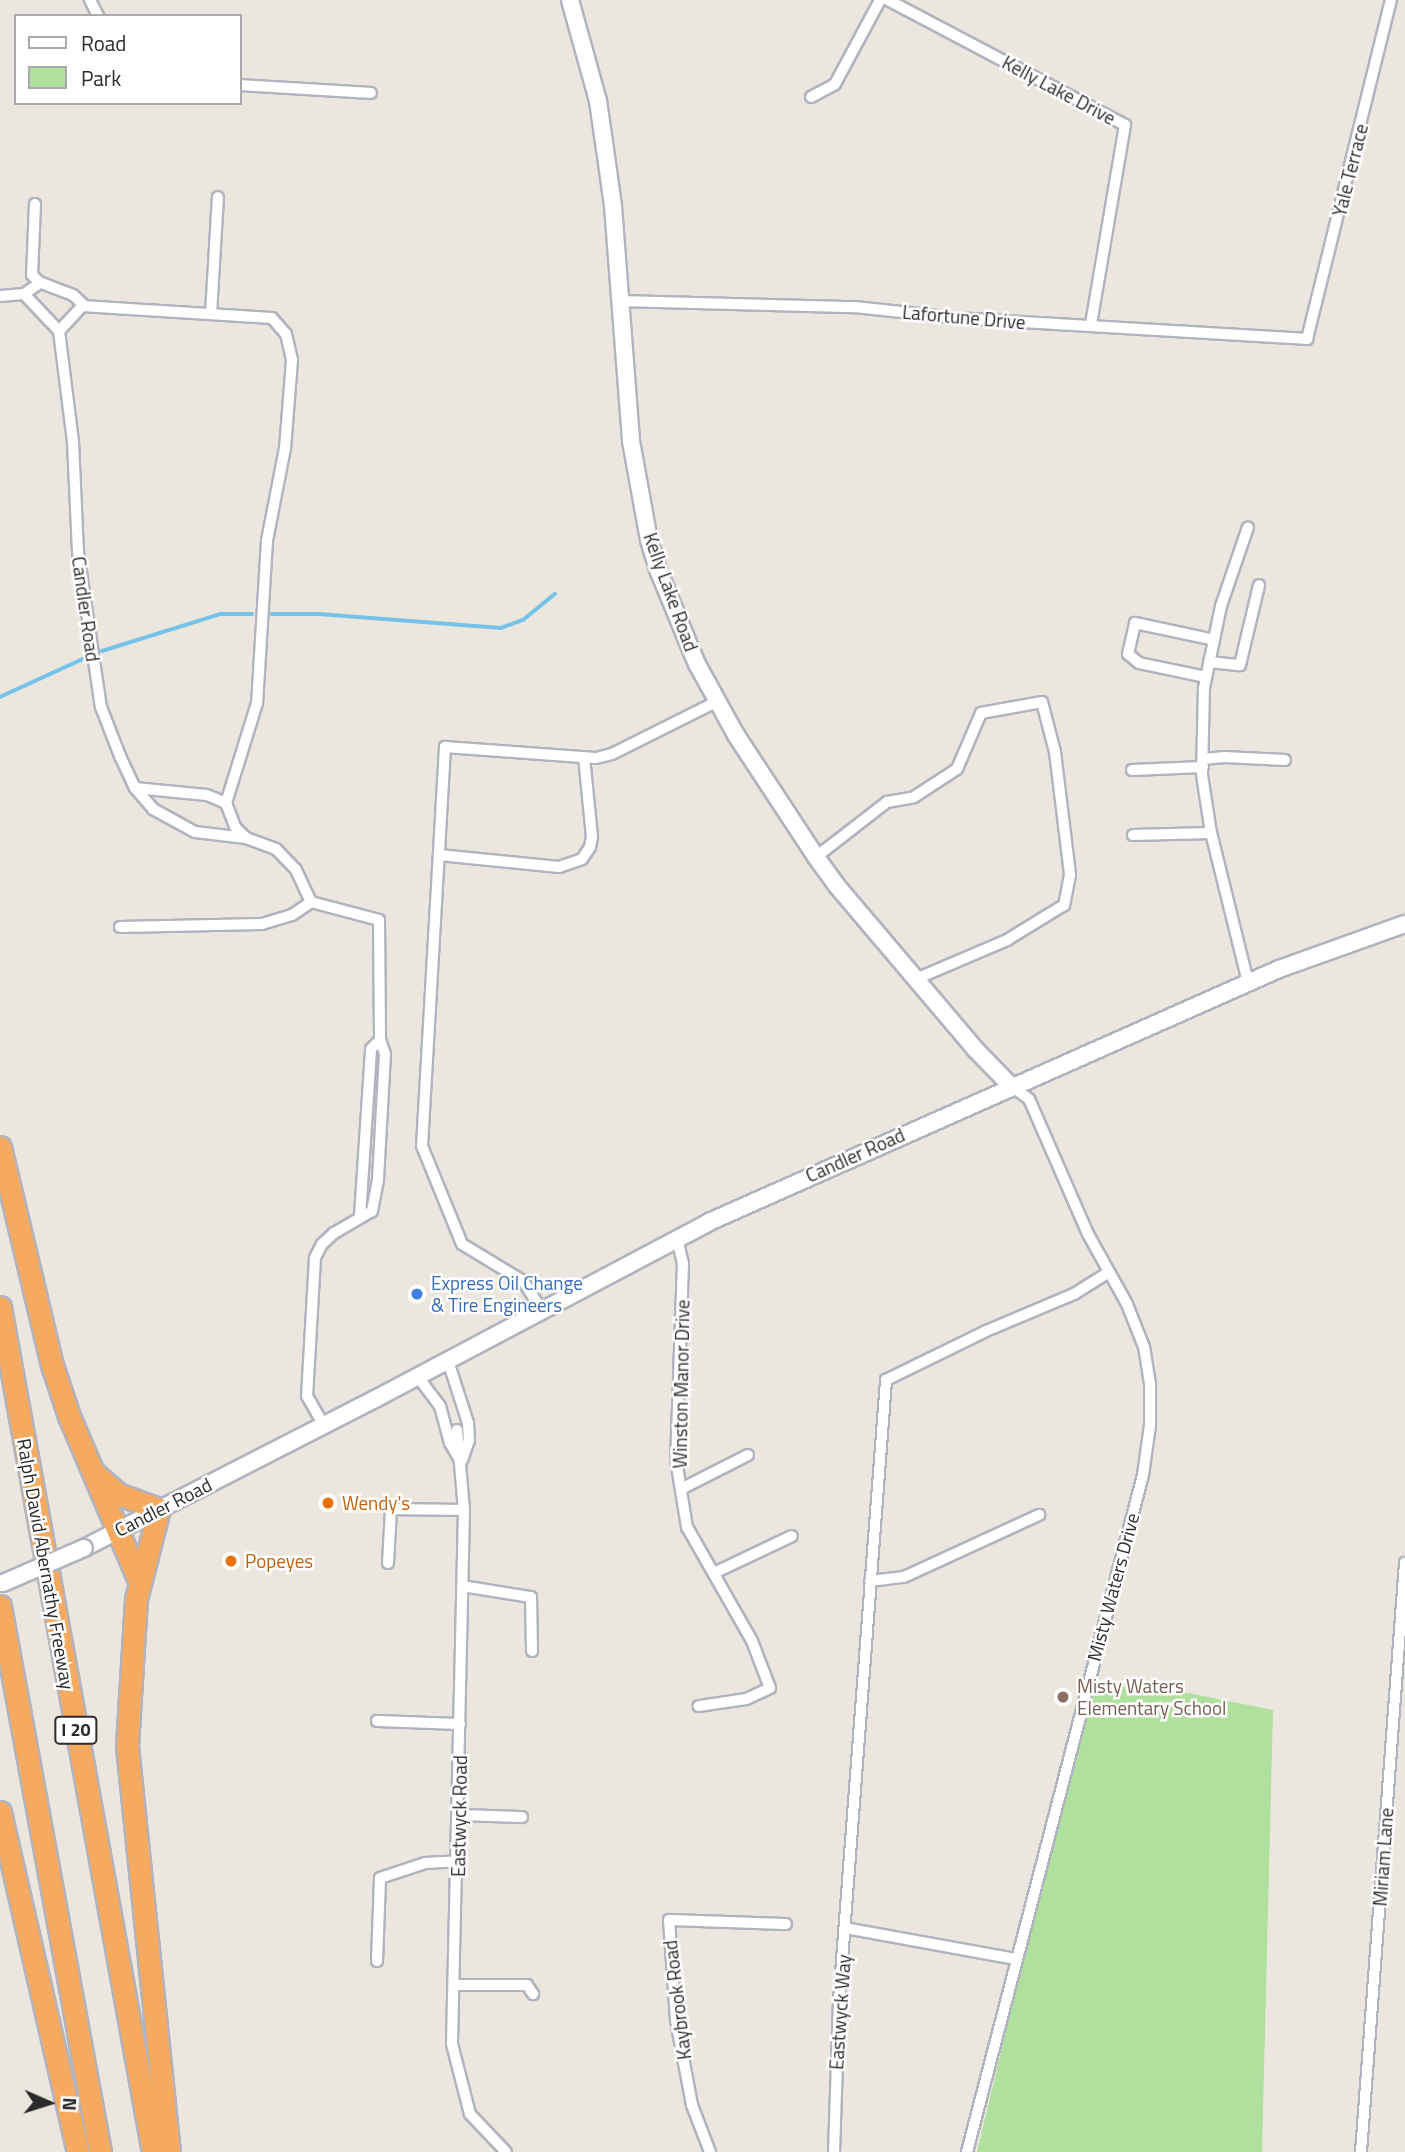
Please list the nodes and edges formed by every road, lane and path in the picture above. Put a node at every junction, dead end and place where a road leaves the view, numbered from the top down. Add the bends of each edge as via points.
1 (570, 0) edge
2 (880, 0) edge
3 (888, 0) edge
4 (1391, 0) edge
5 (242, 86) edge
6 (371, 93) dead end
7 (811, 97) dead end
8 (218, 197) dead end
9 (35, 204) dead end
10 (40, 283) junction
11 (24, 294) junction
12 (0, 296) edge
13 (620, 301) junction
14 (85, 306) junction
15 (211, 314) junction
16 (1091, 324) junction
17 (59, 331) junction
18 (1307, 339) joint
19 (1248, 527) dead end
20 (1259, 585) dead end
21 (1214, 640) junction
22 (1209, 662) junction
23 (1206, 677) junction
24 (718, 701) junction
25 (584, 757) junction
26 (1285, 760) dead end
27 (1203, 763) junction
28 (1132, 770) dead end
29 (135, 788) junction
30 (226, 803) junction
31 (1211, 833) junction
32 (1133, 835) dead end
33 (246, 838) junction
34 (439, 855) junction
35 (816, 857) junction
36 (311, 902) junction
37 (120, 927) dead end
38 (1404, 928) edge
39 (916, 979) junction
40 (1248, 982) junction
41 (1011, 1086) junction
42 (0, 1147) edge
43 (677, 1238) junction
44 (1109, 1272) junction
45 (0, 1307) edge
46 (542, 1311) junction
47 (448, 1361) junction
48 (418, 1377) junction
49 (468, 1423) junction
50 (324, 1426) junction
51 (452, 1428) junction
52 (748, 1455) dead end
53 (461, 1463) junction
54 (94, 1473) junction
55 (681, 1489) junction
56 (159, 1509) junction
57 (464, 1510) junction
58 (1039, 1515) dead end
59 (118, 1529) junction
60 (792, 1536) dead end
61 (388, 1563) dead end
62 (1405, 1563) edge
63 (714, 1573) junction
64 (139, 1581) junction
65 (870, 1581) junction
66 (0, 1585) edge
67 (462, 1586) junction
68 (0, 1606) edge
69 (532, 1651) dead end
70 (699, 1706) dead end
71 (377, 1721) dead end
72 (460, 1724) junction
73 (0, 1812) edge
74 (458, 1815) junction
75 (522, 1817) dead end
76 (458, 1861) junction
77 (786, 1924) dead end
78 (845, 1928) junction
79 (1016, 1959) junction
80 (377, 1961) dead end
81 (455, 1985) junction
82 (533, 1994) dead end
83 (501, 2150) edge
84 (78, 2152) edge
85 (100, 2152) edge
86 (153, 2152) edge
87 (169, 2152) edge
88 (710, 2152) edge
89 (834, 2152) edge
90 (967, 2152) edge
91 (1361, 2152) edge

1 - 13 main road, Kelly Lake Road via 598,101
2 - 7 street via 835,84
3 - 16 street, Kelly Lake Drive via 1125,125
4 - 18 street, Yale Terrace
5 - 6 street
8 - 15 street
9 - 10 street via 30,270
10 - 11 street
10 - 14 street via 73,295
11 - 12 street
11 - 17 street
13 - 16 street, Lafortune Drive via 855,307 956,318
13 - 24 main road, Kelly Lake Road via 631,441 649,540 697,664
14 - 15 street
14 - 17 street
15 - 30 street via 272,318 286,334 292,360 285,447 267,541 257,703
16 - 18 street, Lafortune Drive
17 - 29 street, Candler Road via 73,442 78,552 100,707
19 - 21 street via 1220,606
20 - 22 street via 1240,666
21 - 22 street
21 - 23 street via 1135,623 1128,654 1139,663
22 - 23 street
23 - 27 street
24 - 25 street via 612,754
24 - 35 main road, Kelly Lake Road
25 - 34 street via 445,747
25 - 34 street via 592,836 582,859 559,867
26 - 27 street via 1225,757
27 - 28 street
27 - 31 street
29 - 30 street via 207,795
29 - 33 street via 153,809 195,832
30 - 33 street via 235,827
31 - 32 street
31 - 40 street
33 - 36 street via 276,849 296,870
34 - 46 street via 422,1146 462,1244 523,1281
35 - 39 main road, Kelly Lake Road
35 - 39 street via 887,802 914,797 957,769 981,713 1042,702 1055,752 1070,875 1064,905 1007,940
36 - 37 street via 292,915 262,925
36 - 50 street via 379,920 380,1040 385,1054 372,1211 322,1244 314,1258 307,1396
38 - 40 main road, Candler Road
39 - 41 main road, Kelly Lake Road
40 - 41 main road, Candler Road
41 - 43 main road, Candler Road
41 - 44 street, Misty Waters Drive via 1029,1099
42 - 54 highway via 48,1352
43 - 46 main road, Candler Road
43 - 55 street, Winston Manor Drive via 683,1263 676,1460
44 - 65 street, Eastwyck Way via 1074,1294 886,1380
44 - 79 street, Misty Waters Drive via 1144,1347 1150,1425 1143,1475
45 - 86 highway, Ralph David Abernathy Freeway / I 20
46 - 47 main road, Candler Road
47 - 48 main road, Candler Road
47 - 49 street, Eastwyck Road
48 - 50 main road, Candler Road
48 - 51 street, Eastwyck Road
49 - 51 street
49 - 53 street, Eastwyck Road via 469,1440
50 - 56 main road, Candler Road
51 - 53 street, Eastwyck Road
52 - 55 street
53 - 57 street, Eastwyck Road
54 - 56 highway via 118,1494
54 - 59 highway
55 - 63 street, Winston Manor Drive via 687,1527
56 - 59 main road, Candler Road
56 - 64 highway
57 - 61 street via 391,1509
57 - 67 street, Eastwyck Road
58 - 65 street via 904,1577
59 - 64 highway
59 - 66 main road, Candler Road, bridge
60 - 63 street
62 - 91 street, Miriam Lane
63 - 70 street, Winston Manor Drive via 752,1641 770,1688 746,1699
64 - 87 highway via 127,1746
65 - 78 street, Eastwyck Way
67 - 69 street via 531,1597
67 - 72 street, Eastwyck Road
68 - 85 highway, I 20
71 - 72 street
72 - 74 street, Eastwyck Road
73 - 84 highway
74 - 75 street
74 - 76 street, Eastwyck Road
76 - 80 street via 425,1864 380,1878
76 - 81 street, Eastwyck Road
77 - 88 street, Kaybrook Road via 669,1920 676,2020 692,2105
78 - 79 street
78 - 89 street, Eastwyck Way
79 - 90 street, Misty Waters Drive
81 - 82 street via 527,1985
81 - 83 street, Eastwyck Road via 452,2044 470,2114

